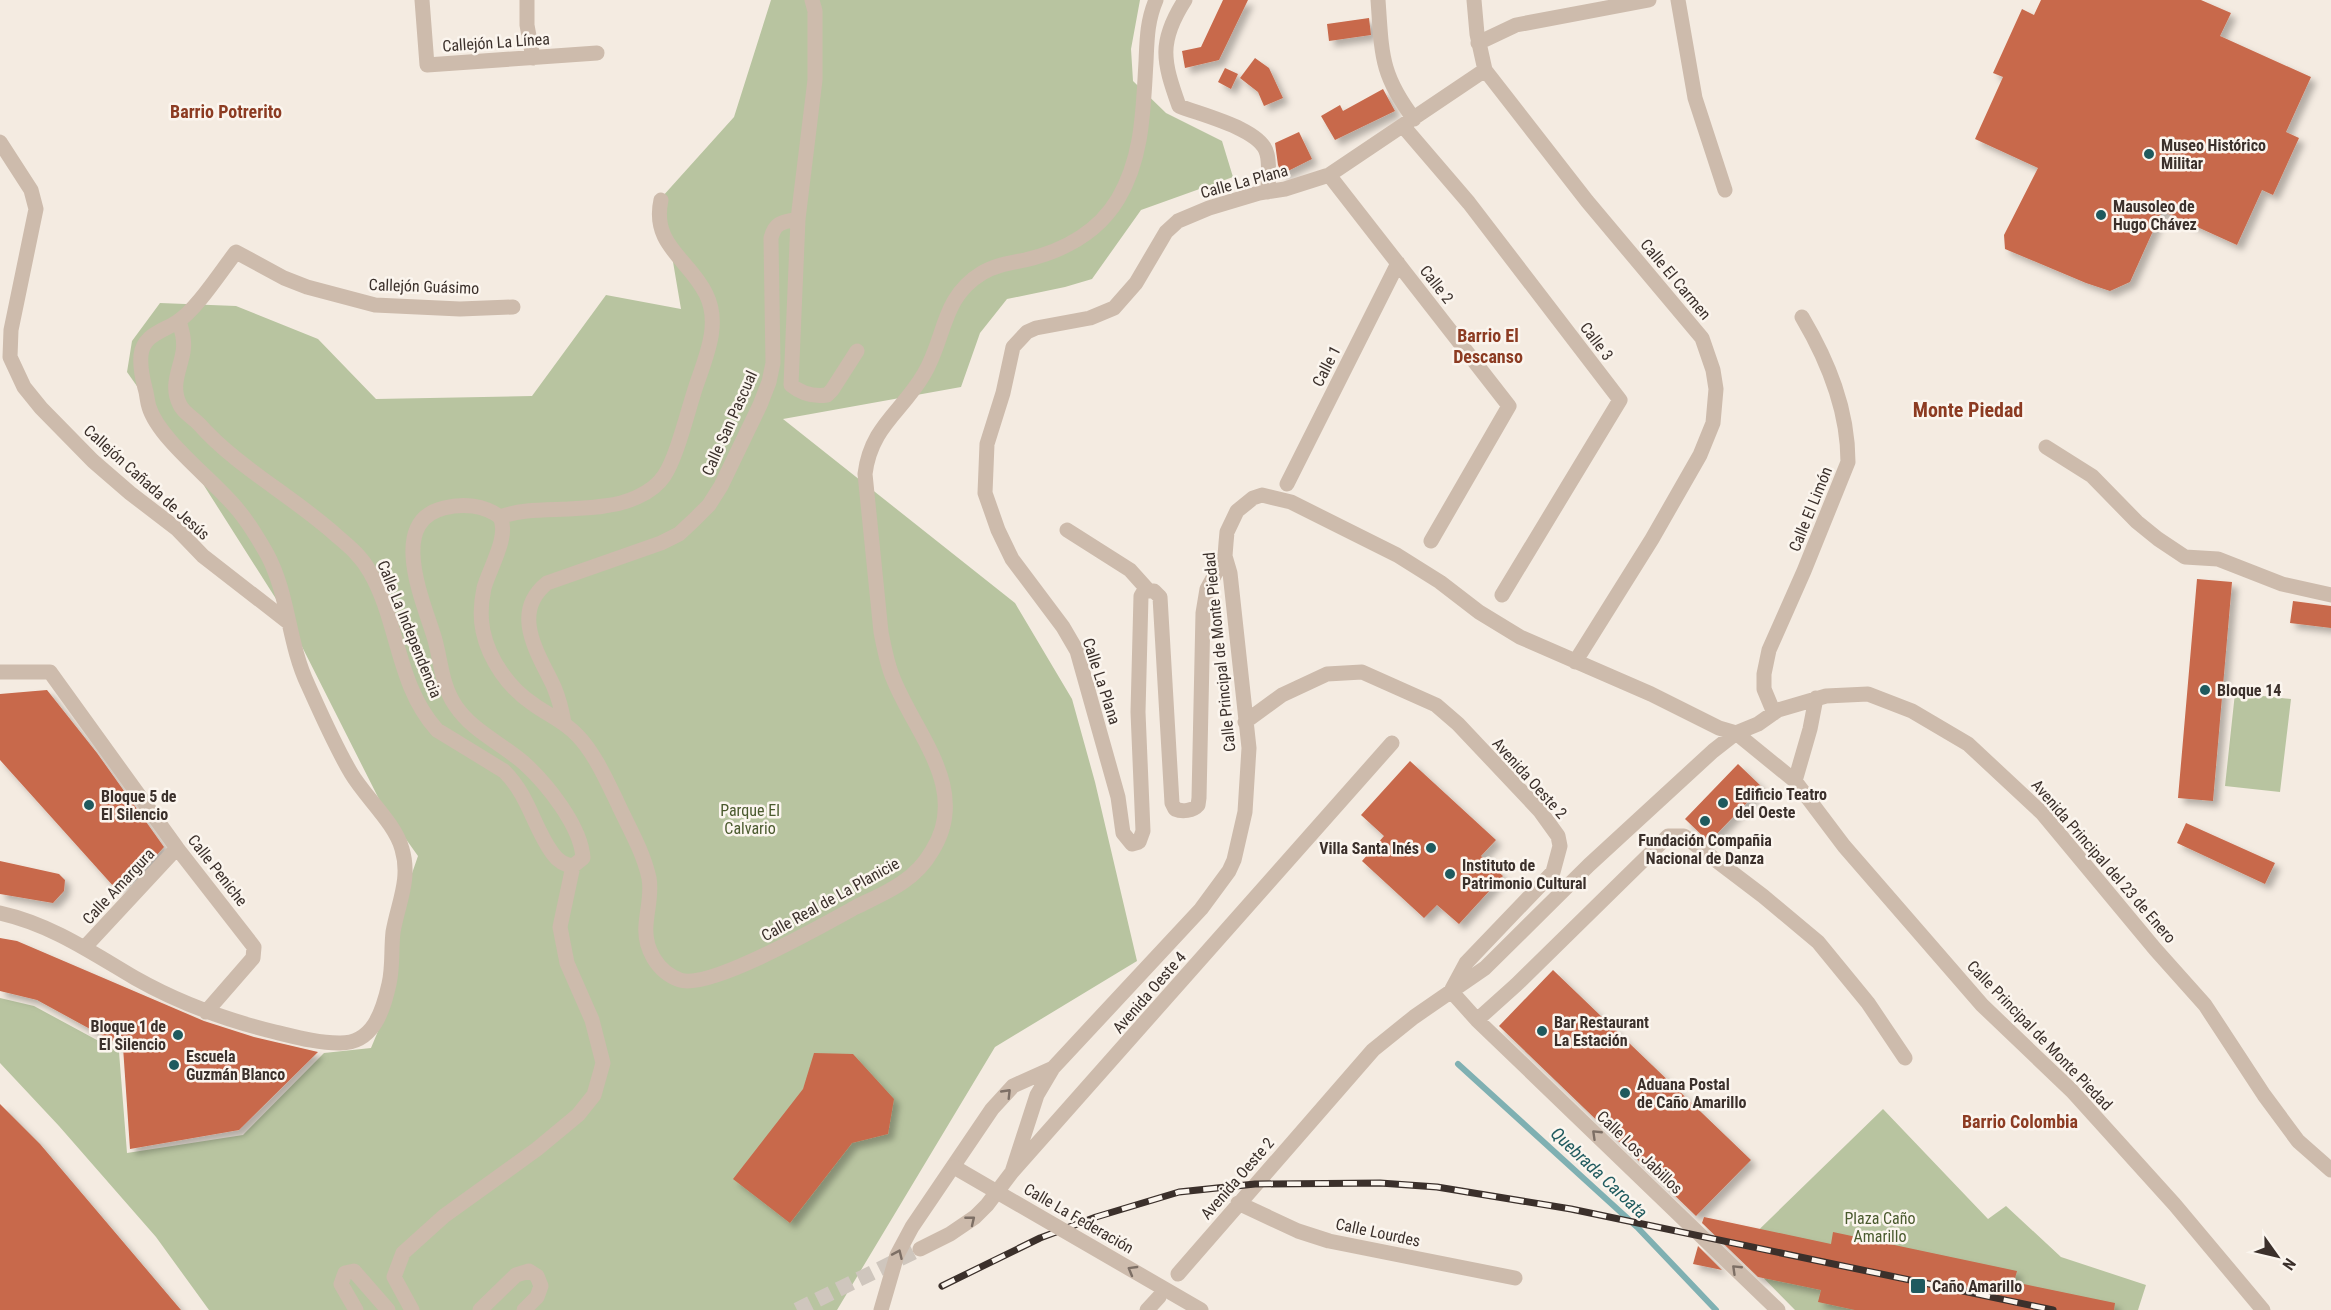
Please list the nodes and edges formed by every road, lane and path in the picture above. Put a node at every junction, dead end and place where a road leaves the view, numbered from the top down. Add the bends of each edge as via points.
1 (422, 0) edge
2 (527, 0) edge
3 (813, 0) edge
4 (1156, 0) edge
5 (1185, 0) edge
6 (1378, 0) edge
7 (1474, 0) edge
8 (1649, 0) edge
9 (1678, 0) edge
10 (1478, 44) junction
11 (597, 53) dead end
12 (533, 58) junction
13 (1485, 70) junction
14 (1408, 122) junction
15 (0, 142) edge
16 (1329, 175) junction
17 (1725, 190) dead end
18 (1268, 192) junction
19 (661, 200) dead end
20 (798, 219) junction
21 (1398, 263) junction
22 (513, 307) dead end
23 (1802, 317) dead end
24 (179, 321) junction
25 (857, 351) dead end
26 (2046, 447) dead end
27 (1287, 484) dead end
28 (500, 517) junction
29 (1067, 530) dead end
30 (1431, 541) dead end
31 (1225, 556) junction
32 (1148, 590) junction
33 (1502, 595) dead end
34 (2331, 595) edge
35 (288, 622) junction
36 (1575, 662) junction
37 (0, 672) edge
38 (1816, 698) junction
39 (1774, 713) junction
40 (1245, 722) junction
41 (564, 723) junction
42 (1736, 733) junction
43 (1392, 743) dead end
44 (1795, 781) junction
45 (177, 848) junction
46 (573, 866) junction
47 (0, 913) edge
48 (85, 947) junction
49 (1451, 991) junction
50 (206, 1012) junction
51 (1477, 1020) junction
52 (1905, 1058) dead end
53 (1053, 1068) junction
54 (953, 1166) junction
55 (2331, 1170) edge
56 (1012, 1172) junction
57 (1238, 1203) junction
58 (920, 1249) tunnel mouth
59 (1178, 1274) dead end
60 (1515, 1278) dead end
61 (1158, 1297) dead end
62 (356, 1310) edge
63 (388, 1310) edge
64 (412, 1310) edge
65 (480, 1310) edge
66 (524, 1310) edge
67 (881, 1310) edge
68 (1147, 1310) edge
69 (1201, 1310) edge
70 (1778, 1310) edge
71 (2263, 1310) edge

1 - 12 street, Callejón La Línea via 428,65
2 - 12 street
3 - 20 street via 815,80
4 - 41 street, Calle Real de La Planicie via 1147,29 1141,135 1117,201 1091,231 1072,243 1053,252 995,266 968,283 948,310 924,375 872,443 867,458 865,474 885,652 893,679 940,772 945,794 946,818 941,836 926,861 903,882 773,952 707,979 682,981 668,974 651,956 646,926 651,895 643,857 591,755
5 - 18 street via 1172,23 1164,51 1179,106 1258,139 1268,155
6 - 14 street via 1384,65
7 - 10 street, Calle El Carmen
8 - 10 street via 1516,25
9 - 17 street via 1695,98
10 - 13 street, Calle El Carmen
11 - 12 street, Callejón La Línea
13 - 14 street, Calle La Plana
13 - 36 street, Calle El Carmen via 1587,201 1702,338 1716,389 1713,423 1700,454
14 - 16 street, Calle La Plana
14 - 33 street, Calle 3 via 1620,400
15 - 35 street, Callejón Cañada de Jesús via 31,190 36,209 11,330 10,357 24,387 93,461 177,529 203,556
16 - 18 street, Calle La Plana
16 - 21 street, Calle 2
18 - 32 street, Calle La Plana via 1178,221 1166,232 1136,283 1114,308 1090,318 1036,328 1017,340 987,444 984,484 990,509 1012,559 1077,651 1118,797 1123,833 1132,844 1139,842 1143,831 1139,602 1143,591
19 - 28 street via 659,226 705,292 712,308 713,327 669,466 645,494 606,506 520,511
20 - 25 street via 791,385 799,392 827,395
20 - 41 street, Calle San Pascual via 773,228 773,363 769,382 709,505 670,539 547,583 532,599 532,642 554,688
21 - 27 street, Calle 1
21 - 30 street, Calle 2 via 1509,406
22 - 24 street, Callejón Guásimo via 375,305 299,284 236,252
23 - 39 street, Calle El Limón via 1832,377 1842,411 1848,462 1768,650 1764,689
24 - 35 street via 156,331 141,352 141,376 149,407 167,436 239,511 268,556
24 - 46 street, Calle La Independencia via 184,337 175,379 180,406 231,456 310,512 357,552 371,573 402,666 429,721 512,779 553,854
26 - 34 street via 2092,476 2137,522 2185,557 2218,559 2282,584
28 - 41 street, Calle Real de La Planicie via 503,530 481,610 487,646 515,689
28 - 46 street, Calle La Independencia via 485,508 467,505 437,510 416,533 413,568 453,703 474,727 523,763 560,805 582,848 583,858
29 - 32 street via 1130,570
31 - 32 street via 1207,589 1203,613 1199,798 1192,809 1175,809 1172,803 1161,604 1158,594
31 - 36 street, Calle Principal de Monte Piedad via 1227,532 1245,504 1262,495 1291,502 1397,555 1502,627
31 - 40 street, Calle Principal de Monte Piedad
35 - 50 street via 296,658 350,772 402,847 406,884 393,933 385,1004 374,1027 345,1044 319,1042
36 - 42 street, Calle Principal de Monte Piedad
37 - 45 street, Calle Peniche via 51,672
38 - 39 street, Avenida Principal del 23 de Enero
38 - 44 street
38 - 55 street, Avenida Principal del 23 de Enero via 1868,694 1912,711 1968,744 2022,792 2205,1005 2298,1141
39 - 42 street, Avenida Principal del 23 de Enero
40 - 49 street, Avenida Oeste 2 via 1282,695 1327,674 1362,672 1436,705 1540,811 1558,836 1560,846 1552,872 1466,963
40 - 53 street, Calle Principal de Monte Piedad via 1249,748 1245,812 1229,872 1201,909
42 - 44 street, Calle Principal de Monte Piedad
42 - 49 street, Avenida Principal del 23 de Enero via 1589,865 1485,968
43 - 56 street, Avenida Oeste 4
44 - 71 street, Calle Principal de Monte Piedad via 1844,846 1982,1005 2072,1091
45 - 48 street, Calle Amargura
45 - 50 street, Calle Peniche via 254,947 253,958
46 - 64 street via 560,927 567,963 592,1020 603,1063 594,1095 554,1136 444,1216 404,1253 394,1277
47 - 48 street via 34,922
48 - 50 street via 137,979
49 - 51 street, Calle Los Jabillos
49 - 57 street, Avenida Oeste 2 via 1373,1050
51 - 52 street via 1668,836 1684,836 1818,942 1868,1003
70 -> 51 street, Calle Los Jabillos
54 -> 53 street via 1013,1086
53 - 56 street, Calle Principal de Monte Piedad via 1037,1095
67 -> 54 street via 897,1255
69 -> 54 street, Calle La Federación, bridge
58 -> 56 street, Avenida Oeste 4 via 970,1221
57 - 59 street, Avenida Oeste 2
57 - 60 street, Calle Lourdes via 1329,1241
61 - 68 street
62 - 63 street via 341,1284 345,1273 354,1271
65 - 66 street via 516,1275 529,1271 537,1276 541,1286 537,1297

